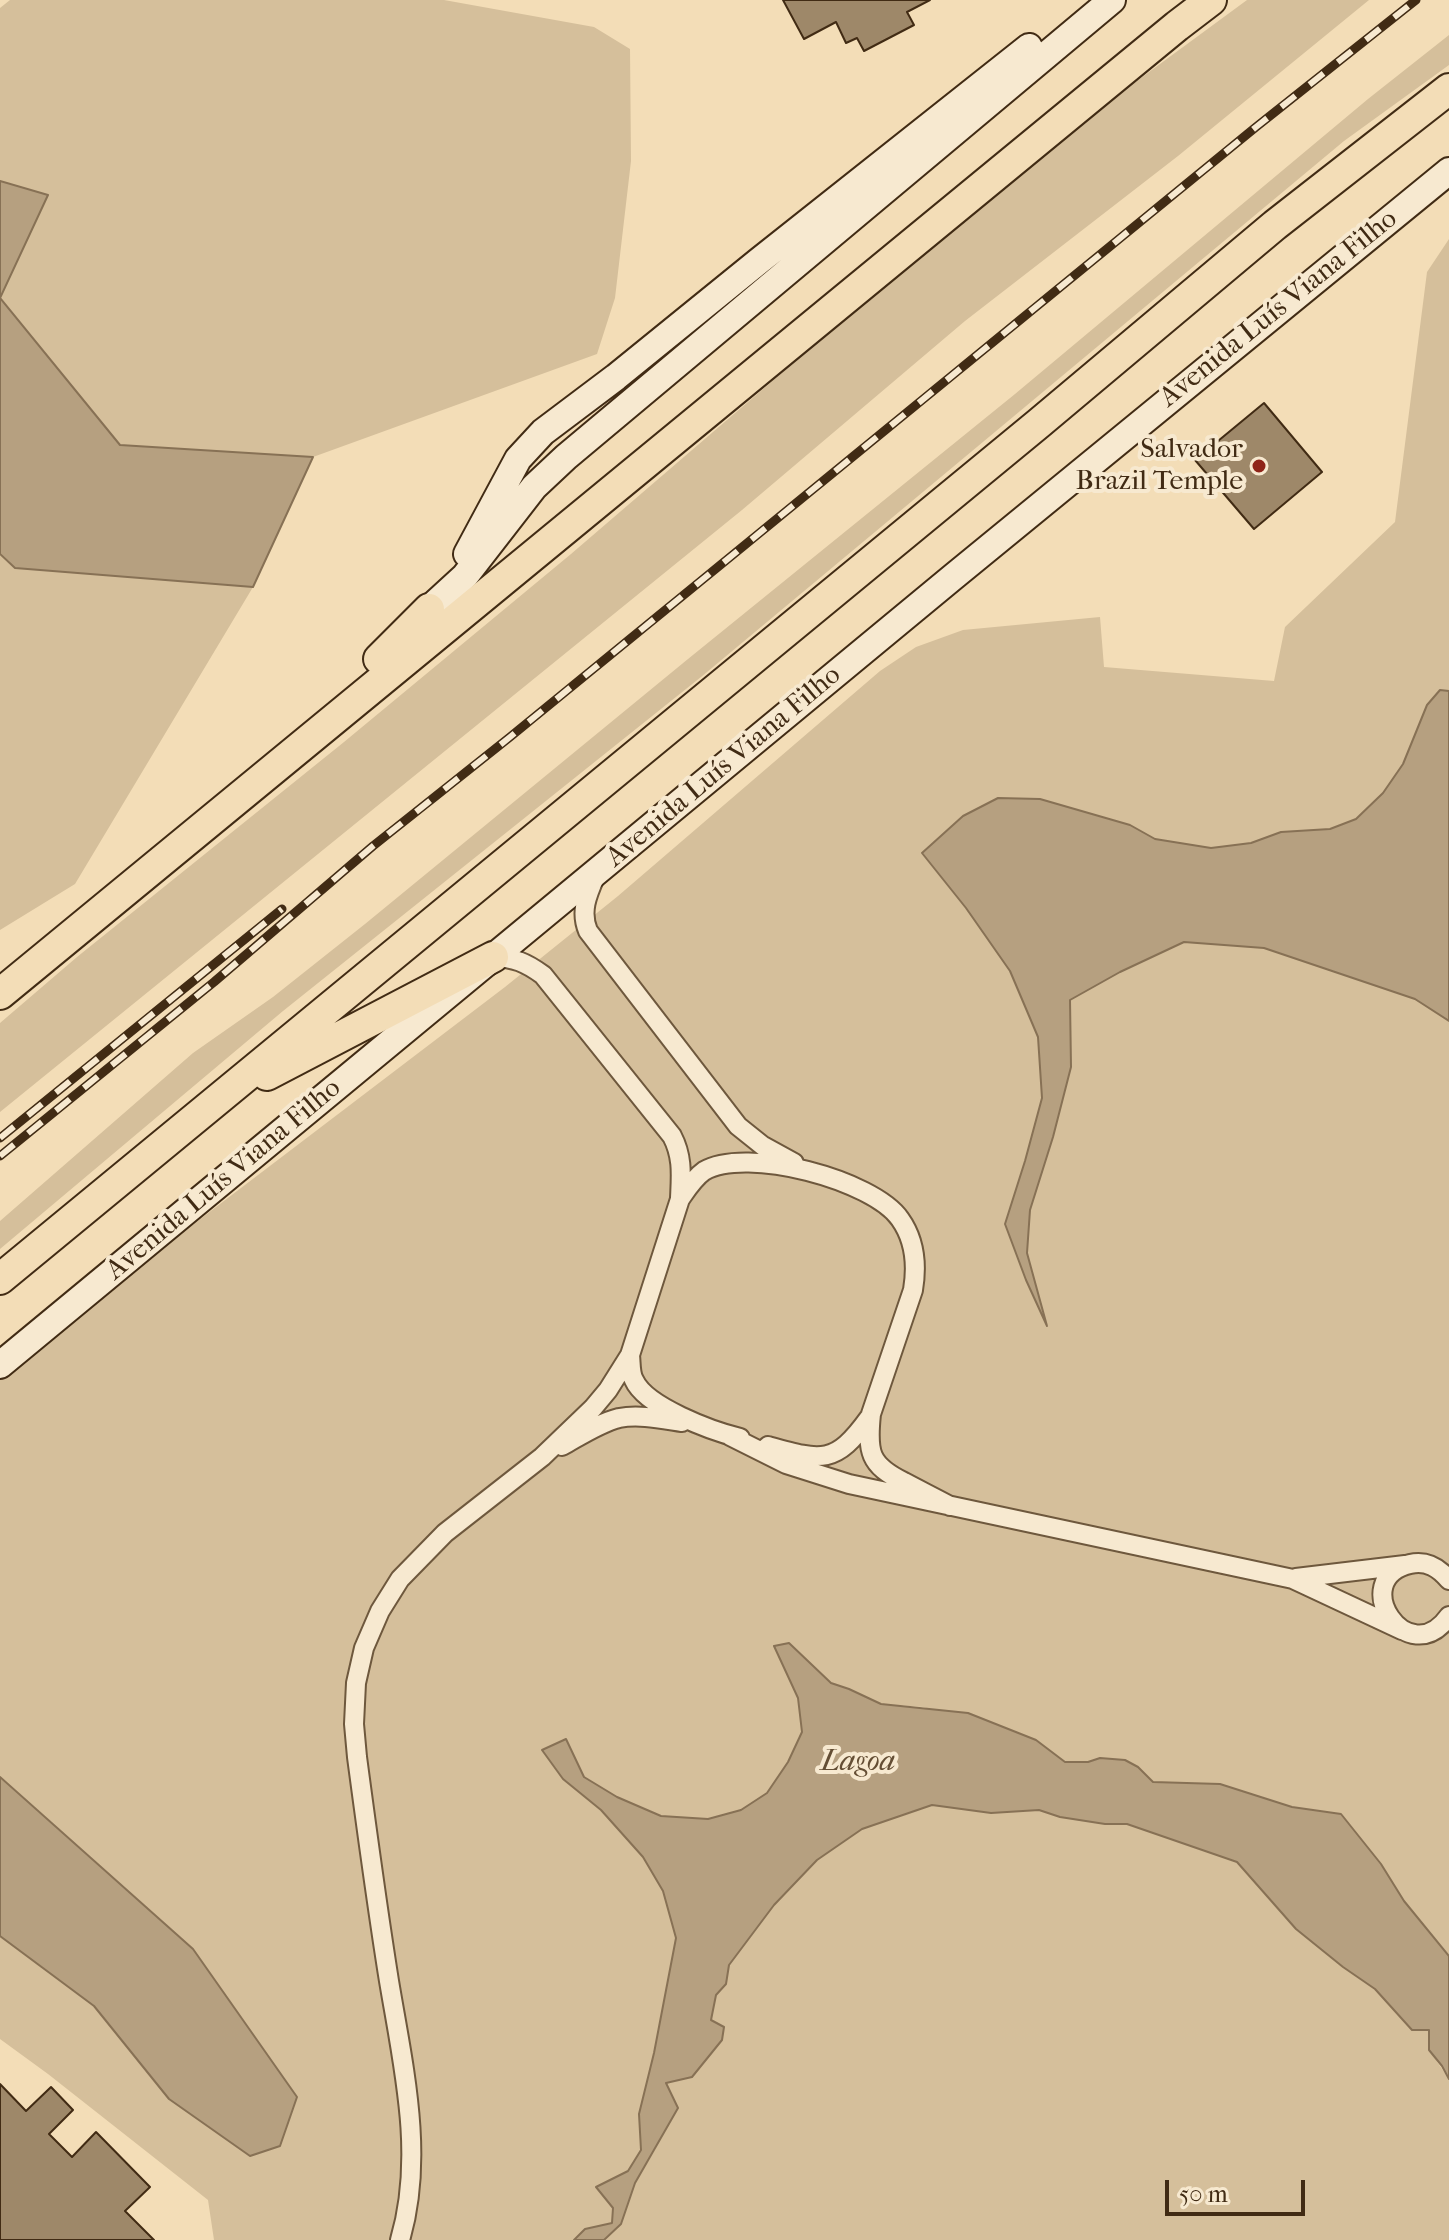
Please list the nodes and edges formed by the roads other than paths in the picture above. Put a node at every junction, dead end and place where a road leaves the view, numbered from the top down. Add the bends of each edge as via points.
1 (1100, 0) edge
2 (1112, 0) edge
3 (1204, 0) edge
4 (1211, 0) edge
5 (1177, 26) junction
6 (1449, 89) edge
7 (1449, 171) edge
8 (429, 609) junction
9 (241, 794) junction
10 (597, 872) junction
11 (493, 957) junction
12 (0, 994) edge
13 (212, 1104) junction
14 (803, 1169) junction
15 (680, 1199) junction
16 (0, 1279) edge
17 (630, 1355) junction
18 (0, 1365) edge
19 (871, 1414) junction
20 (698, 1424) junction
21 (730, 1436) junction
22 (542, 1457) junction
23 (950, 1506) junction
24 (1406, 1564) junction
25 (1293, 1579) junction
26 (1449, 1580) edge
27 (1449, 1616) edge
28 (1402, 1630) junction
29 (400, 2240) edge

1 - 8 main road via 1025,50 536,438 518,459 462,562
2 - 8 main road via 566,457 534,487 465,576
3 - 5 highway
4 - 5 highway
5 - 9 highway
6 - 13 highway via 1275,225
7 - 10 main road, Avenida Luís Viana Filho
8 - 9 highway
9 - 12 highway
10 - 11 main road, Avenida Luís Viana Filho
10 - 14 street via 583,913 588,931 738,1126
11 - 13 highway
11 - 15 street via 526,963 543,975 672,1136 682,1165
11 - 18 main road, Avenida Luís Viana Filho
13 - 16 highway
14 - 15 street via 750,1162 716,1166 694,1179
14 - 19 street via 878,1198 899,1217 912,1247 913,1290
15 - 17 street
17 - 20 street via 634,1380 646,1396
17 - 22 street via 593,1408
19 - 21 street via 844,1448 823,1457
19 - 23 street via 870,1446 880,1468
20 - 21 street
20 - 22 street via 620,1418
21 - 23 street via 811,1472
22 - 29 street via 445,1533 400,1579 364,1648 356,1683 354,1724 362,1795 408,2103 411,2189
23 - 25 street
24 - 25 street
24 - 26 street via 1430,1564
24 - 28 street via 1383,1590 1386,1614
25 - 28 street
27 - 28 street via 1424,1633

